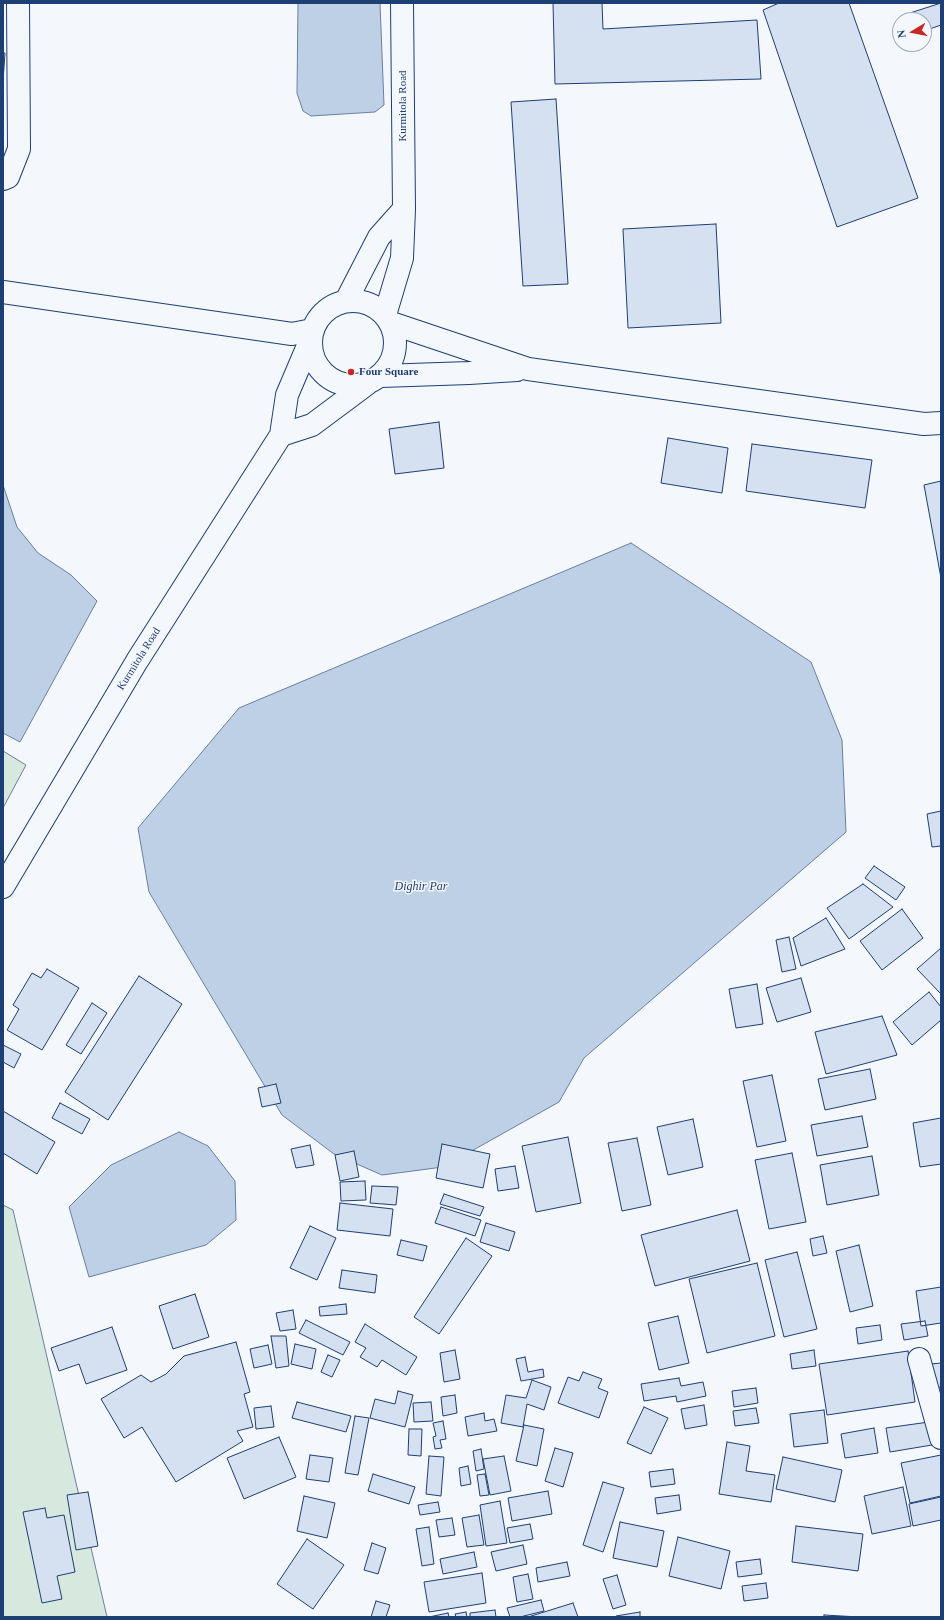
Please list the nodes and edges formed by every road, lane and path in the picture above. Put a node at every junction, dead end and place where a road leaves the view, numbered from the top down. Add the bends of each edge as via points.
1 (18, 3) edge
2 (402, 3) edge
3 (3, 179) edge
4 (404, 209) junction
5 (3, 292) edge
6 (346, 300) junction
7 (388, 319) junction
8 (311, 336) junction
9 (528, 369) junction
10 (374, 380) junction
11 (941, 423) edge
12 (281, 435) junction
13 (3, 887) edge
14 (919, 1359) dead end
15 (941, 1438) edge

1 - 3 street via 19,149 8,177
2 - 4 street, Kurmitola Road
4 - 6 street via 379,237
4 - 7 street, Kurmitola Road via 402,258
5 - 8 street
6 - 7 street via 369,303
6 - 8 street via 322,314
7 - 9 street
7 - 10 street via 395,333 396,348 391,363
8 - 10 street via 312,357 321,372 334,382 350,386
8 - 12 street via 287,394
9 - 10 street
9 - 11 street via 924,424
10 - 12 street via 312,424
12 - 13 street, Kurmitola Road via 137,661
14 - 15 street

